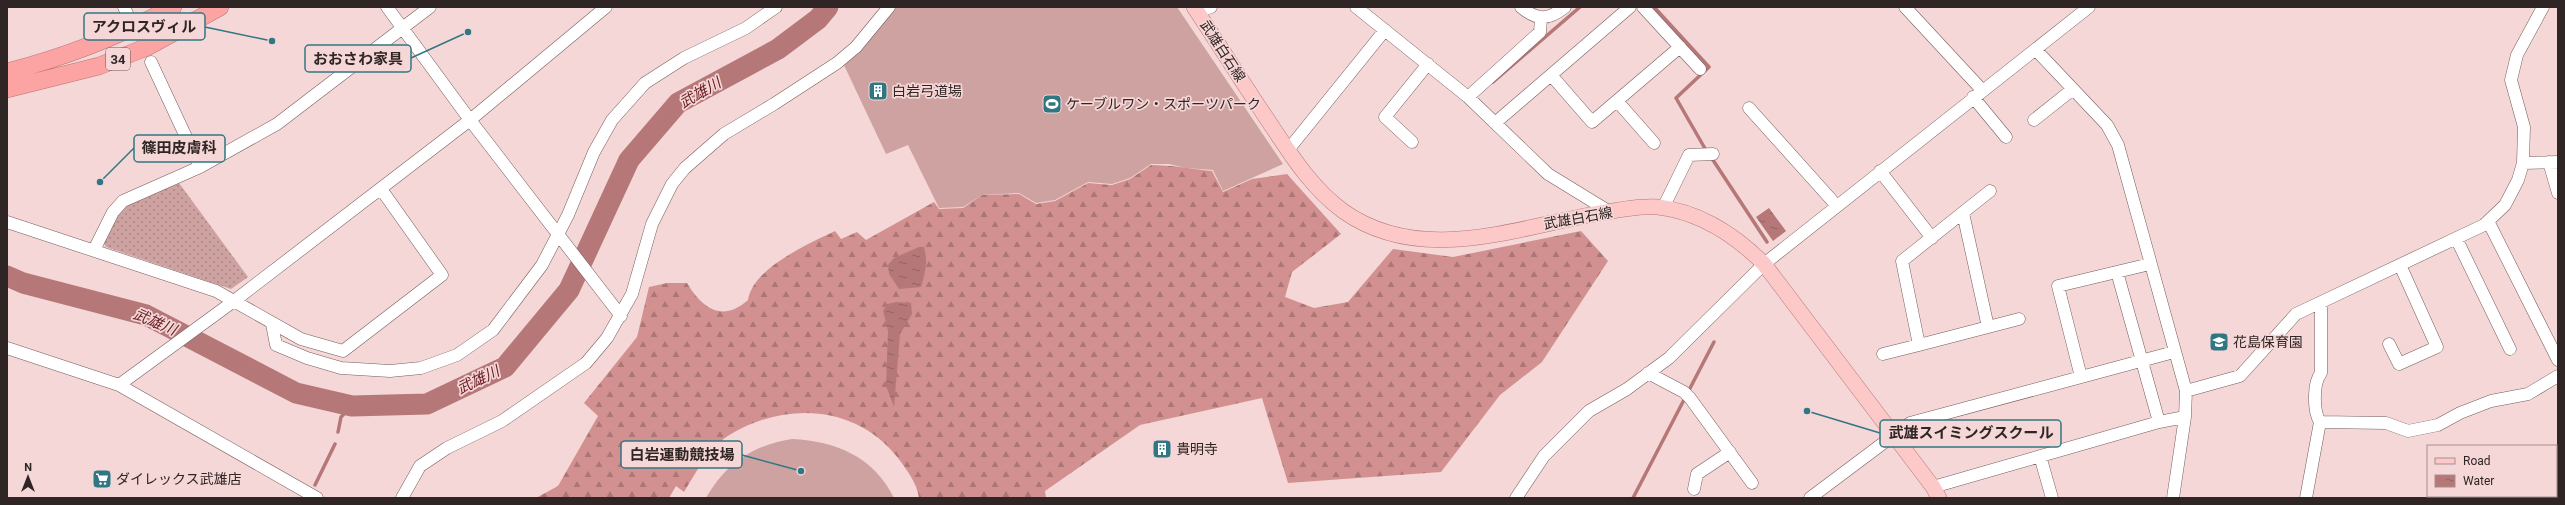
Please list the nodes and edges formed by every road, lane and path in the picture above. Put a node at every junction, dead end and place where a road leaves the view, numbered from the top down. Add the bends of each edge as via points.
1 (124, 7) edge
2 (173, 7) edge
3 (220, 7) edge
4 (387, 7) edge
5 (430, 7) edge
6 (606, 7) edge
7 (776, 7) edge
8 (889, 7) edge
9 (1356, 7) edge
10 (1521, 7) edge
11 (1565, 7) edge
12 (1630, 7) edge
13 (1643, 7) edge
14 (1905, 7) edge
15 (2089, 7) edge
16 (2543, 7) edge
17 (1201, 9) edge
18 (1541, 19) junction
19 (402, 28) junction
20 (134, 29) junction
21 (1385, 30) junction
22 (1680, 47) junction
23 (2036, 50) junction
24 (151, 62) dead end
25 (1428, 64) junction
26 (1700, 69) dead end
27 (7, 72) edge
28 (1551, 75) junction
29 (7, 89) edge
30 (2073, 89) junction
31 (1977, 93) junction
32 (1468, 97) junction
33 (1617, 101) junction
34 (1749, 108) dead end
35 (470, 120) junction
36 (2034, 120) dead end
37 (1495, 123) junction
38 (2006, 137) dead end
39 (1412, 142) dead end
40 (1654, 143) dead end
41 (1288, 150) junction
42 (1709, 154) dead end
43 (2554, 162) edge
44 (2523, 163) junction
45 (200, 166) junction
46 (1880, 172) junction
47 (381, 189) junction
48 (1990, 191) dead end
49 (2558, 193) edge
50 (1837, 206) junction
51 (1663, 208) junction
52 (1610, 212) junction
53 (1963, 212) junction
54 (2488, 221) junction
55 (7, 222) edge
56 (560, 238) junction
57 (1932, 238) junction
58 (2456, 238) junction
59 (94, 250) junction
60 (1764, 264) junction
61 (2150, 264) junction
62 (2400, 265) junction
63 (2117, 272) junction
64 (2321, 302) junction
65 (229, 304) junction
66 (621, 316) junction
67 (2019, 319) dead end
68 (272, 324) junction
69 (1988, 327) junction
70 (2389, 344) dead end
71 (1919, 345) junction
72 (7, 348) edge
73 (2510, 349) dead end
74 (2174, 352) junction
75 (1883, 354) dead end
76 (2142, 360) junction
77 (2558, 360) edge
78 (1648, 373) junction
79 (2558, 376) edge
80 (2081, 377) junction
81 (119, 385) junction
82 (2186, 391) junction
83 (2185, 417) junction
84 (2159, 422) junction
85 (2320, 422) junction
86 (1894, 437) junction
87 (1730, 452) junction
88 (2040, 456) junction
89 (1752, 482) dead end
90 (1694, 490) dead end
91 (1936, 493) edge
92 (317, 498) edge
93 (402, 498) edge
94 (1516, 498) edge
95 (1810, 498) edge
96 (2052, 498) edge
97 (2173, 498) edge
98 (2306, 498) edge

1 - 20 street
2 - 20 highway, 34
3 - 29 highway, 34 via 147,47 99,66
4 - 19 street
5 - 19 street
6 - 35 street
7 - 56 street via 746,28 684,58 645,84 612,120 594,152
8 - 66 street via 856,47 837,63 724,134 685,168 660,204 632,294
9 - 21 street
10 - 18 street via 1530,15
11 - 18 street via 1553,17
12 - 28 street
13 - 22 street
14 - 31 street
15 - 23 street
16 - 44 street via 2517,55 2511,80 2524,127
17 - 41 main road, 武雄白石線
18 - 32 street via 1540,32
19 - 35 street
19 - 45 street via 277,124
20 - 27 highway, 34 via 46,62
21 - 25 street
21 - 41 street
22 - 26 street
22 - 33 street
23 - 30 street
23 - 31 street
24 - 45 street
25 - 32 street
25 - 39 street via 1385,117
28 - 33 street via 1592,122
28 - 37 street
30 - 36 street
30 - 61 street via 2107,126 2118,145
31 - 38 street
31 - 46 street
32 - 37 street
33 - 40 street
34 - 50 street
35 - 47 street
35 - 56 street
37 - 52 street via 1548,174
41 - 52 main road, 武雄白石線 via 1314,185 1344,212 1381,230 1416,239 1463,239
42 - 51 street via 1689,155
43 - 44 street
43 - 49 street
44 - 54 street via 2518,180 2505,205
45 - 59 street via 123,201 113,212
46 - 50 street
46 - 57 street
47 - 65 street
47 - 68 street via 442,275 343,351 301,339
48 - 53 street
50 - 60 street
51 - 52 main road, 武雄白石線 via 1657,206
51 - 60 main road, 武雄白石線 via 1690,215 1722,229
53 - 57 street
53 - 69 street
54 - 58 street
54 - 77 street
55 - 59 street
56 - 66 street
56 - 68 street via 493,330 457,355 421,368 390,371 341,368 307,358 276,345
57 - 71 street via 1902,261
58 - 62 street
58 - 73 street
59 - 65 street via 216,291
60 - 78 street via 1669,358
60 - 86 main road, 武雄白石線
61 - 63 street
61 - 74 street
62 - 64 street
62 - 70 street via 2437,347 2399,364
63 - 76 street
63 - 80 street via 2058,286
64 - 82 street via 2296,314 2240,376
64 - 85 street via 2321,373 2317,378 2316,415
65 - 68 street
65 - 81 street
66 - 93 street via 586,363 502,422 448,448 420,466
67 - 69 street
69 - 71 street
71 - 75 street
72 - 81 street
74 - 76 street
74 - 82 street
76 - 80 street
76 - 84 street
78 - 87 street via 1687,395
78 - 94 street via 1589,411 1544,456
79 - 85 street via 2528,394 2491,401 2438,425 2408,431 2386,423
80 - 86 street via 1910,423
81 - 92 street
82 - 83 street
83 - 84 street
83 - 97 street
84 - 88 street
85 - 98 street
86 - 91 main road, 武雄白石線
86 - 95 street
87 - 89 street
87 - 90 street via 1697,474
88 - 91 street
88 - 96 street

